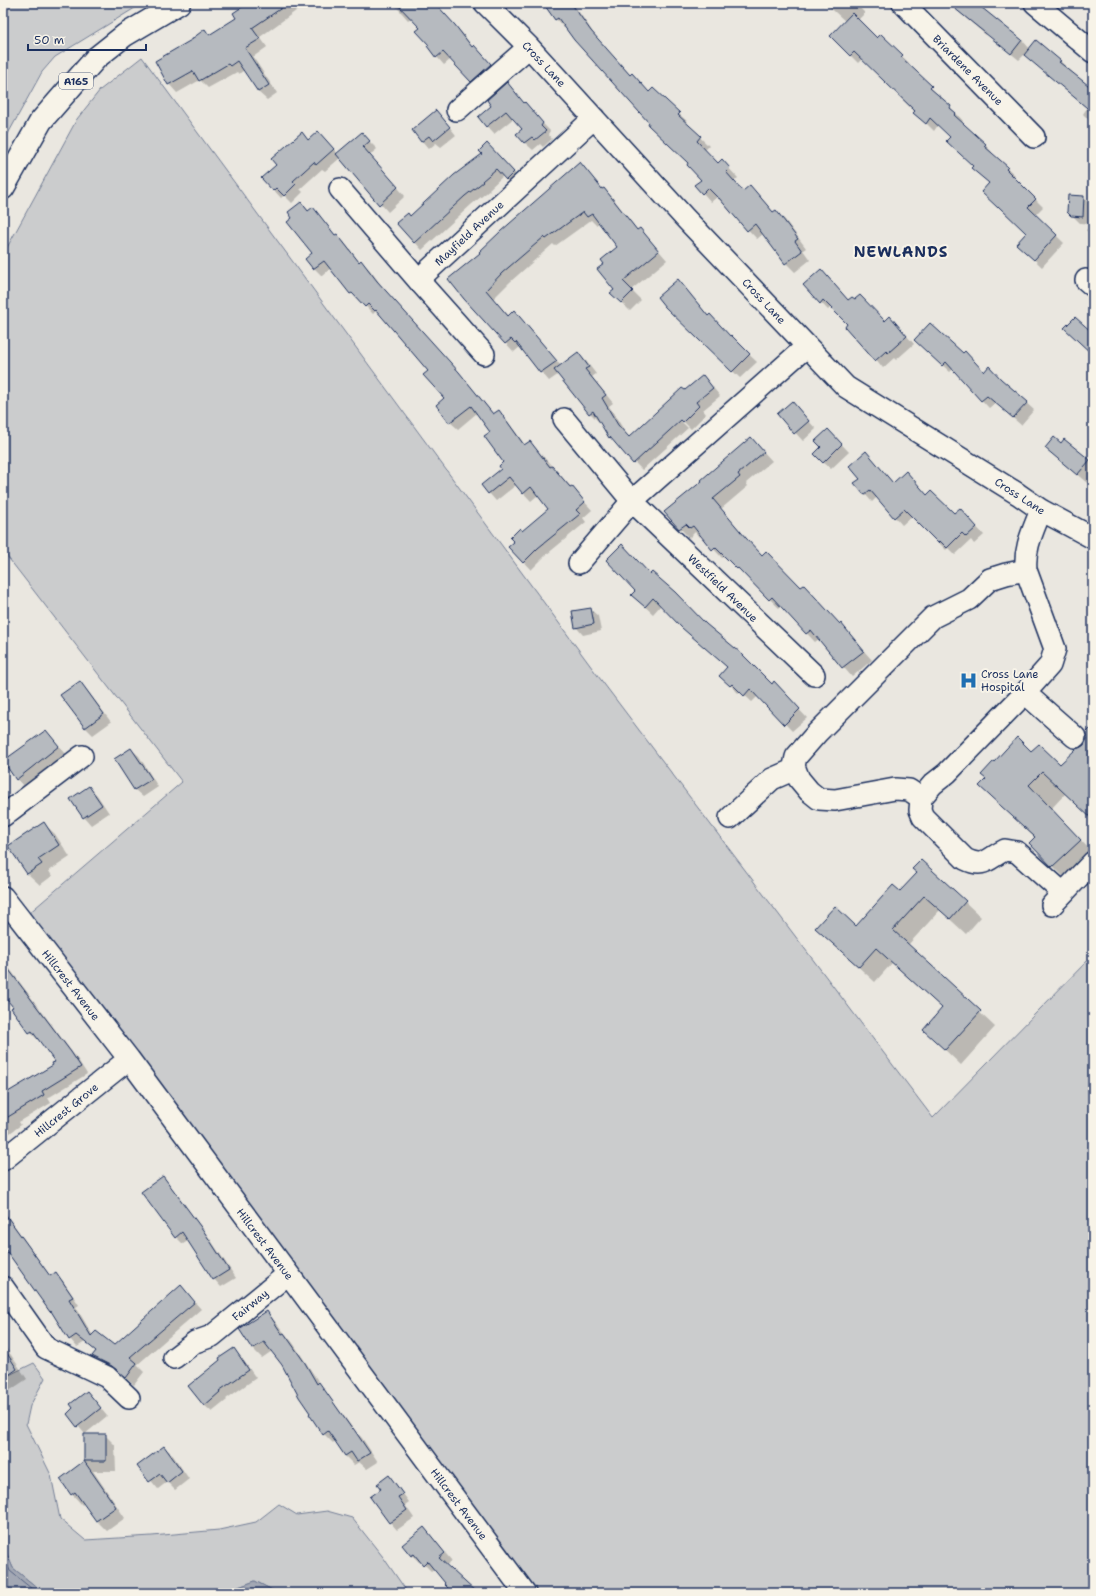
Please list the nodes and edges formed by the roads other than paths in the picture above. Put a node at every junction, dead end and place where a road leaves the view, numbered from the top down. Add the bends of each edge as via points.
1 (179, 3) edge
2 (485, 3) edge
3 (903, 3) edge
4 (1035, 3) edge
5 (529, 47) junction
6 (1093, 52) edge
7 (457, 110) dead end
8 (594, 118) junction
9 (1034, 137) dead end
10 (3, 188) edge
11 (340, 189) dead end
12 (418, 280) junction
13 (807, 346) junction
14 (484, 354) dead end
15 (564, 419) dead end
16 (632, 501) junction
17 (1041, 510) junction
18 (1093, 538) edge
19 (579, 563) dead end
20 (1026, 570) junction
21 (814, 675) dead end
22 (1025, 693) junction
23 (1076, 737) dead end
24 (82, 756) dead end
25 (795, 769) junction
26 (921, 798) junction
27 (3, 816) edge
28 (730, 818) dead end
29 (1093, 862) edge
30 (3, 897) edge
31 (129, 1060) junction
32 (3, 1160) edge
33 (288, 1274) junction
34 (3, 1287) edge
35 (174, 1358) dead end
36 (129, 1398) dead end
37 (525, 1593) edge

1 - 10 main road, A165 via 96,58 41,121
2 - 5 street, Cross Lane
3 - 9 street, Briardene Avenue
4 - 6 street
5 - 7 street
5 - 8 street, Cross Lane
8 - 12 street, Mayfield Avenue
8 - 13 street, Cross Lane
11 - 12 street
12 - 14 street
13 - 16 street
13 - 17 street, Cross Lane via 846,387
15 - 16 street, Westfield Avenue
16 - 19 street
16 - 21 street, Westfield Avenue
17 - 18 street, Cross Lane
17 - 20 street via 1026,549
20 - 22 street via 1055,649 1050,665
20 - 25 street via 990,579 969,599 933,617 817,733 796,757
22 - 23 street
22 - 26 street
24 - 27 street
25 - 26 street via 799,779 818,799 835,800 895,789 909,790
25 - 28 street via 772,779
26 - 29 street via 920,810 923,817 965,859 973,863 983,863 1005,850 1017,852 1057,899
30 - 31 street, Hillcrest Avenue
31 - 32 street, Hillcrest Grove
31 - 33 street, Hillcrest Avenue
33 - 35 street, Fairway via 212,1336 195,1342
33 - 37 street, Hillcrest Avenue
34 - 36 street via 46,1348 107,1377

